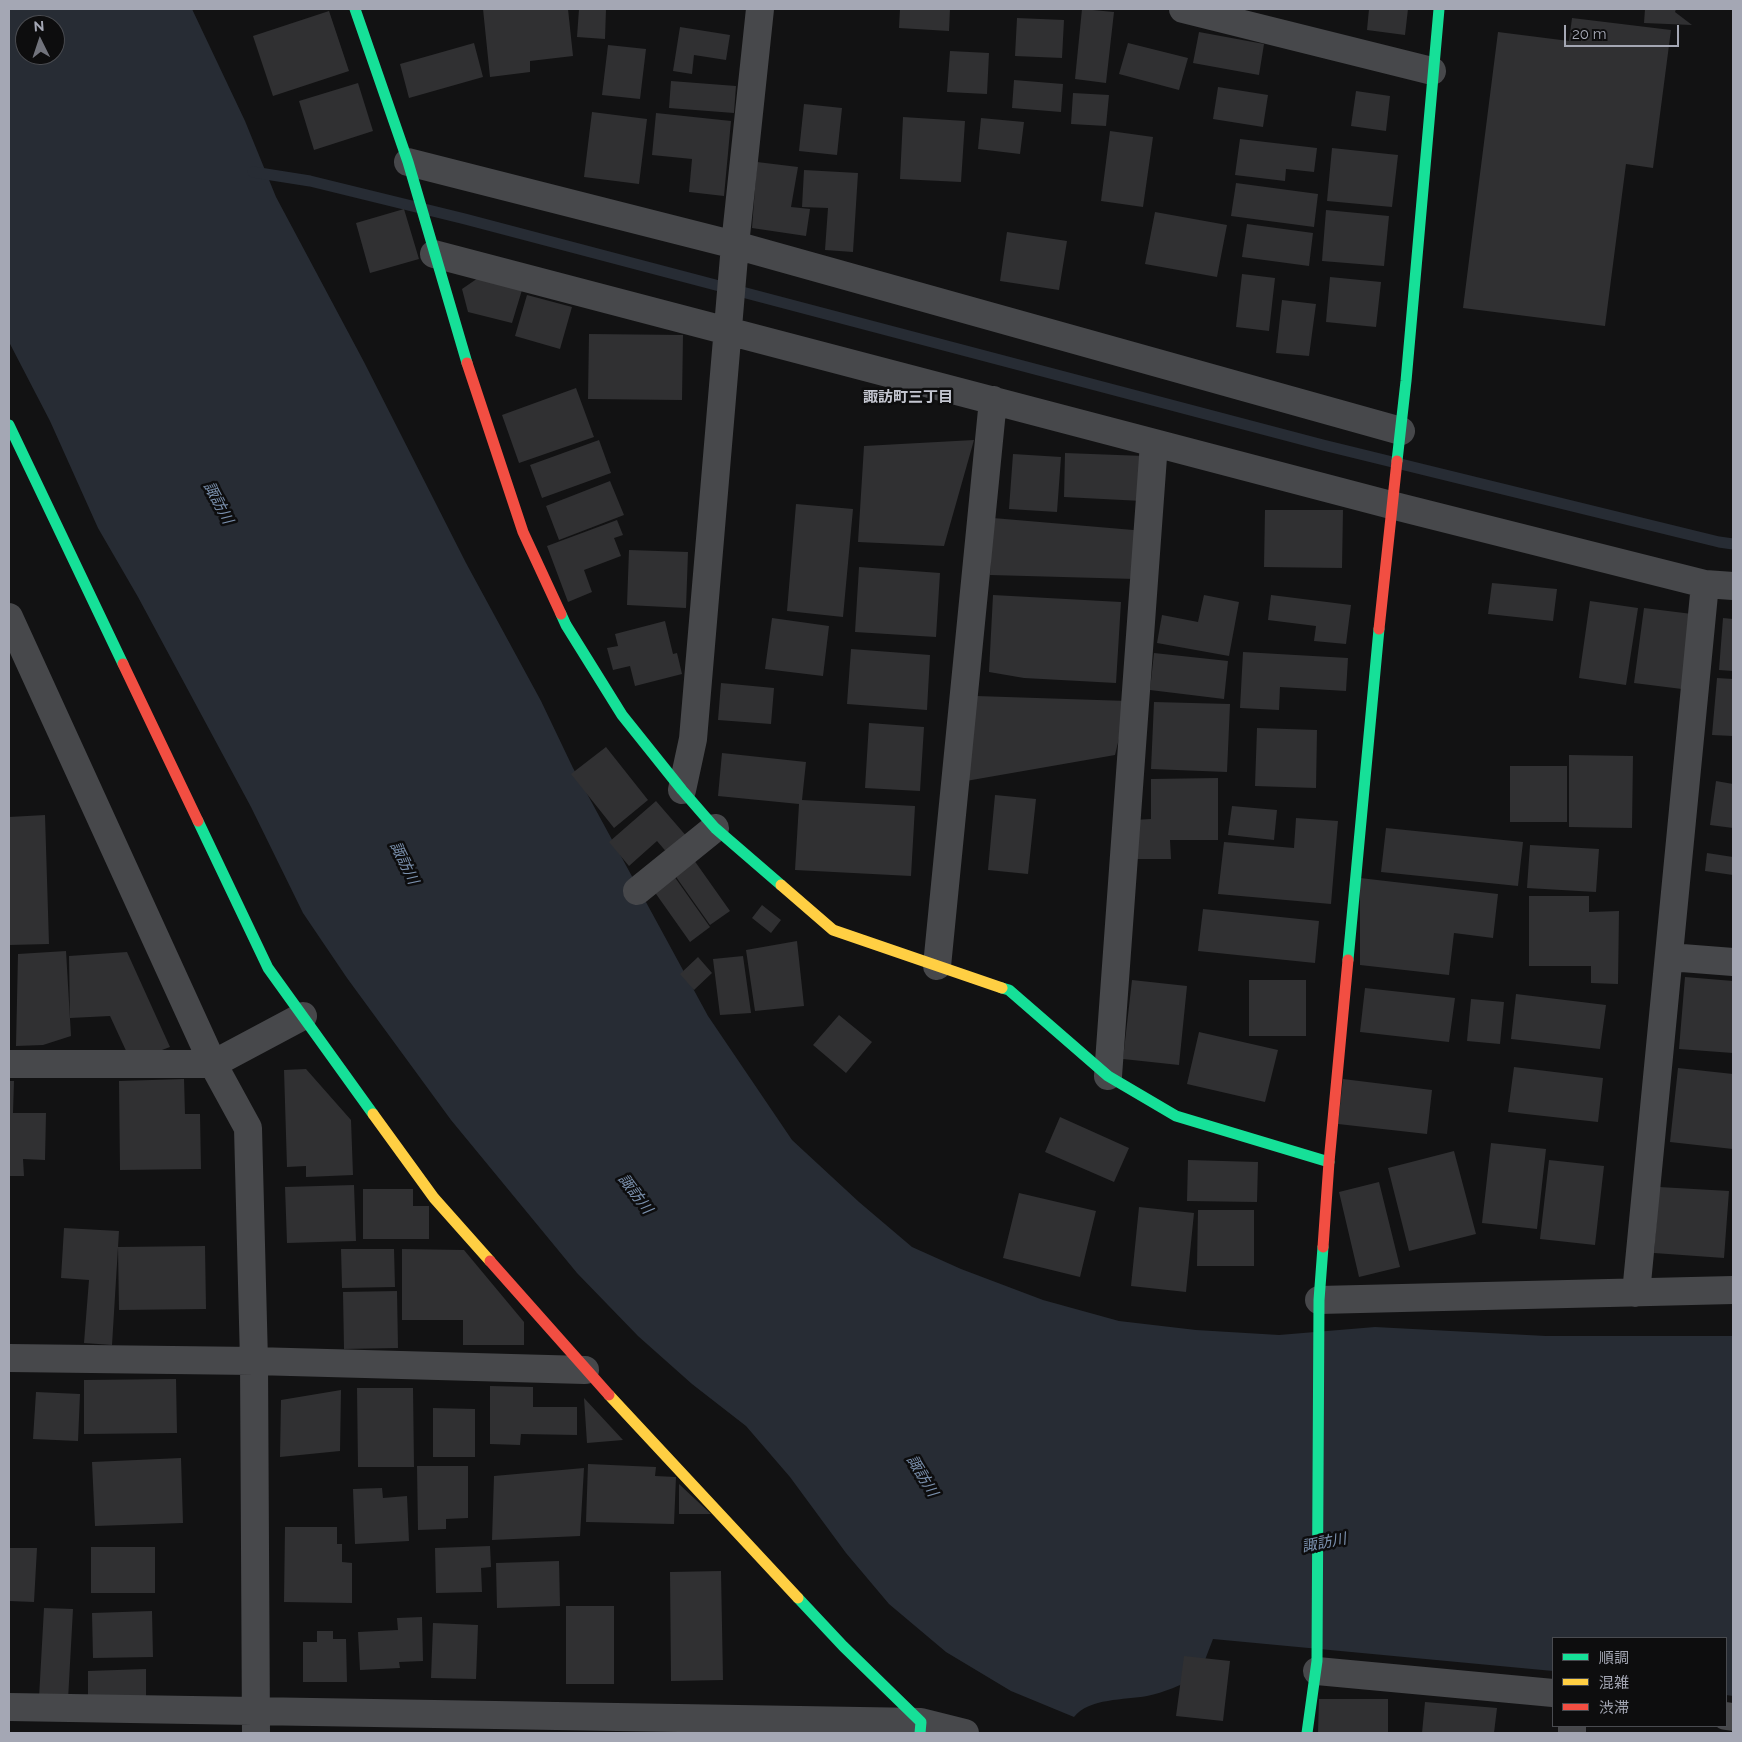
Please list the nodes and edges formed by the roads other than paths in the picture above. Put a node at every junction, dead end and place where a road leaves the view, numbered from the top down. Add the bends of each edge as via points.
1 (355, 9) edge
2 (760, 9) edge
3 (1182, 9) edge
4 (1439, 9) edge
5 (1432, 71) junction
6 (408, 162) junction
7 (735, 245) junction
8 (434, 254) junction
9 (728, 330) junction
10 (993, 400) junction
11 (9, 425) edge
12 (1401, 431) junction
13 (1154, 443) junction
14 (1391, 505) junction
15 (1705, 584) junction
16 (1733, 586) edge
17 (9, 617) edge
18 (682, 790) junction
19 (715, 828) junction
20 (637, 891) dead end
21 (1669, 957) junction
22 (1733, 962) edge
23 (937, 966) junction
24 (303, 1016) junction
25 (9, 1064) edge
26 (213, 1064) junction
27 (1108, 1076) junction
28 (1329, 1162) junction
29 (1733, 1290) edge
30 (1636, 1293) junction
31 (1319, 1312) junction
32 (9, 1358) edge
33 (254, 1361) junction
34 (585, 1370) junction
35 (1317, 1666) junction
36 (1552, 1693) edge
37 (9, 1707) edge
38 (256, 1722) edge
39 (920, 1728) edge
40 (965, 1733) edge
41 (1307, 1733) edge

1 - 6 street
2 - 7 street
3 - 5 street
4 - 5 street
5 - 12 street
6 - 7 street
6 - 8 street
7 - 9 street
7 - 12 street
8 - 9 street
8 - 18 street via 472,381 527,541 566,625 622,715
9 - 10 street
9 - 18 street via 693,739
10 - 13 street
10 - 23 street
11 - 24 street via 268,968
12 - 14 street
13 - 14 street
13 - 27 street
14 - 15 street
14 - 28 street
15 - 16 street
15 - 21 street
17 - 26 street
18 - 19 street
19 - 20 street
19 - 23 street via 833,930
21 - 22 street
21 - 30 street
23 - 27 street via 1009,990
24 - 26 street
24 - 34 street via 434,1198
25 - 26 street
26 - 33 street via 248,1128
27 - 28 street via 1176,1116
28 - 31 street
29 - 30 street
30 - 31 street
31 - 35 street
32 - 33 street
33 - 34 street
33 - 38 street
34 - 39 street
35 - 36 street
35 - 41 street
37 - 38 street
38 - 39 street
39 - 40 street

